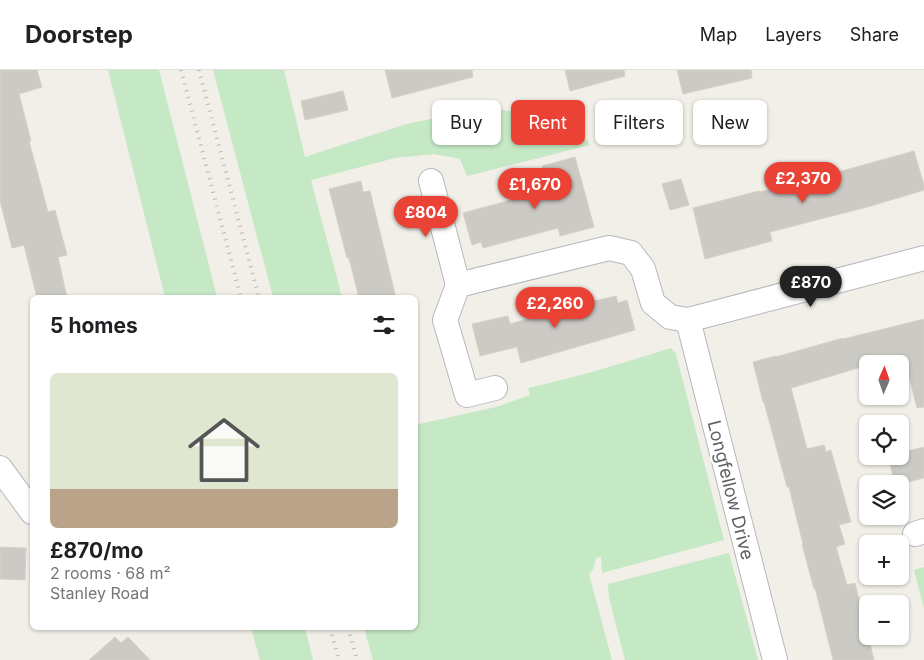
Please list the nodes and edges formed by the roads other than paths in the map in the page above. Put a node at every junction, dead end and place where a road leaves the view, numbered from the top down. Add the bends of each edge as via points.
1 (431, 181) dead end
2 (924, 258) edge
3 (458, 285) junction
4 (688, 320) junction
5 (495, 388) dead end
6 (0, 468) edge
7 (30, 509) edge
8 (774, 660) edge

1 - 3 street
2 - 4 street
3 - 4 street via 609,248 631,253 644,269 653,303 670,317
3 - 5 street via 445,320 467,395
4 - 8 street, Longfellow Drive
6 - 7 street

